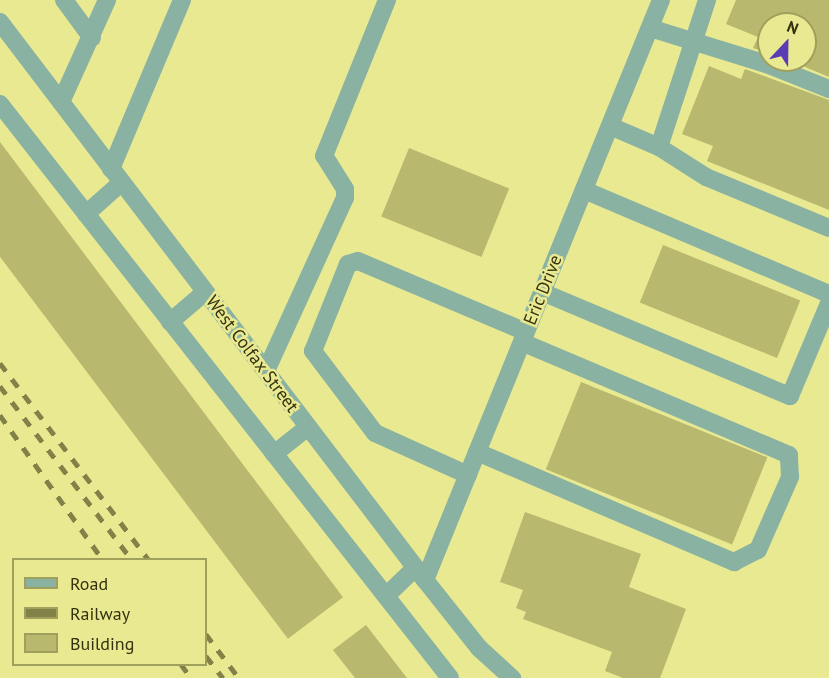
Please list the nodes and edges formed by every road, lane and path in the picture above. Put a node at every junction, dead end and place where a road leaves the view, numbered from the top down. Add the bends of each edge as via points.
1 (64, 0) edge
2 (107, 0) edge
3 (182, 0) edge
4 (387, 0) edge
5 (661, 0) edge
6 (707, 0) edge
7 (0, 22) edge
8 (650, 28) junction
9 (92, 38) junction
10 (695, 43) junction
11 (829, 89) edge
12 (61, 102) junction
13 (0, 104) edge
14 (610, 126) junction
15 (659, 147) junction
16 (117, 175) junction
17 (584, 190) junction
18 (86, 214) junction
19 (829, 228) edge
20 (205, 292) junction
21 (542, 292) junction
22 (829, 294) edge
23 (829, 303) edge
24 (170, 322) junction
25 (524, 337) junction
26 (266, 372) junction
27 (308, 427) junction
28 (477, 452) junction
29 (274, 454) junction
30 (468, 475) junction
31 (420, 574) junction
32 (386, 596) junction
33 (450, 678) edge
34 (512, 678) edge

1 - 9 street
2 - 9 street
3 - 16 street
4 - 26 street via 324,156 345,189 345,198
5 - 8 street, Eric Drive
6 - 10 street
7 - 12 street, West Colfax Street
8 - 10 street
8 - 14 street, Eric Drive
9 - 12 street
10 - 11 street via 766,64
10 - 15 street
12 - 16 street, West Colfax Street
13 - 18 street
14 - 15 street
14 - 17 street, Eric Drive
15 - 19 street via 706,177
16 - 18 street
16 - 20 street, West Colfax Street
17 - 21 street, Eric Drive
17 - 22 street
18 - 24 street
20 - 24 street
20 - 26 street, West Colfax Street
21 - 23 street via 790,396
21 - 25 street, Eric Drive
24 - 29 street
25 - 28 street, Eric Drive
25 - 28 street via 789,455 790,477 758,550 734,562
25 - 30 street via 358,261 348,264 313,351 375,432
26 - 27 street, West Colfax Street
27 - 29 street
27 - 31 street, West Colfax Street
28 - 30 street, Eric Drive
29 - 32 street
30 - 31 street, Eric Drive
31 - 32 street
31 - 34 street, West Colfax Street via 479,648
32 - 33 street

